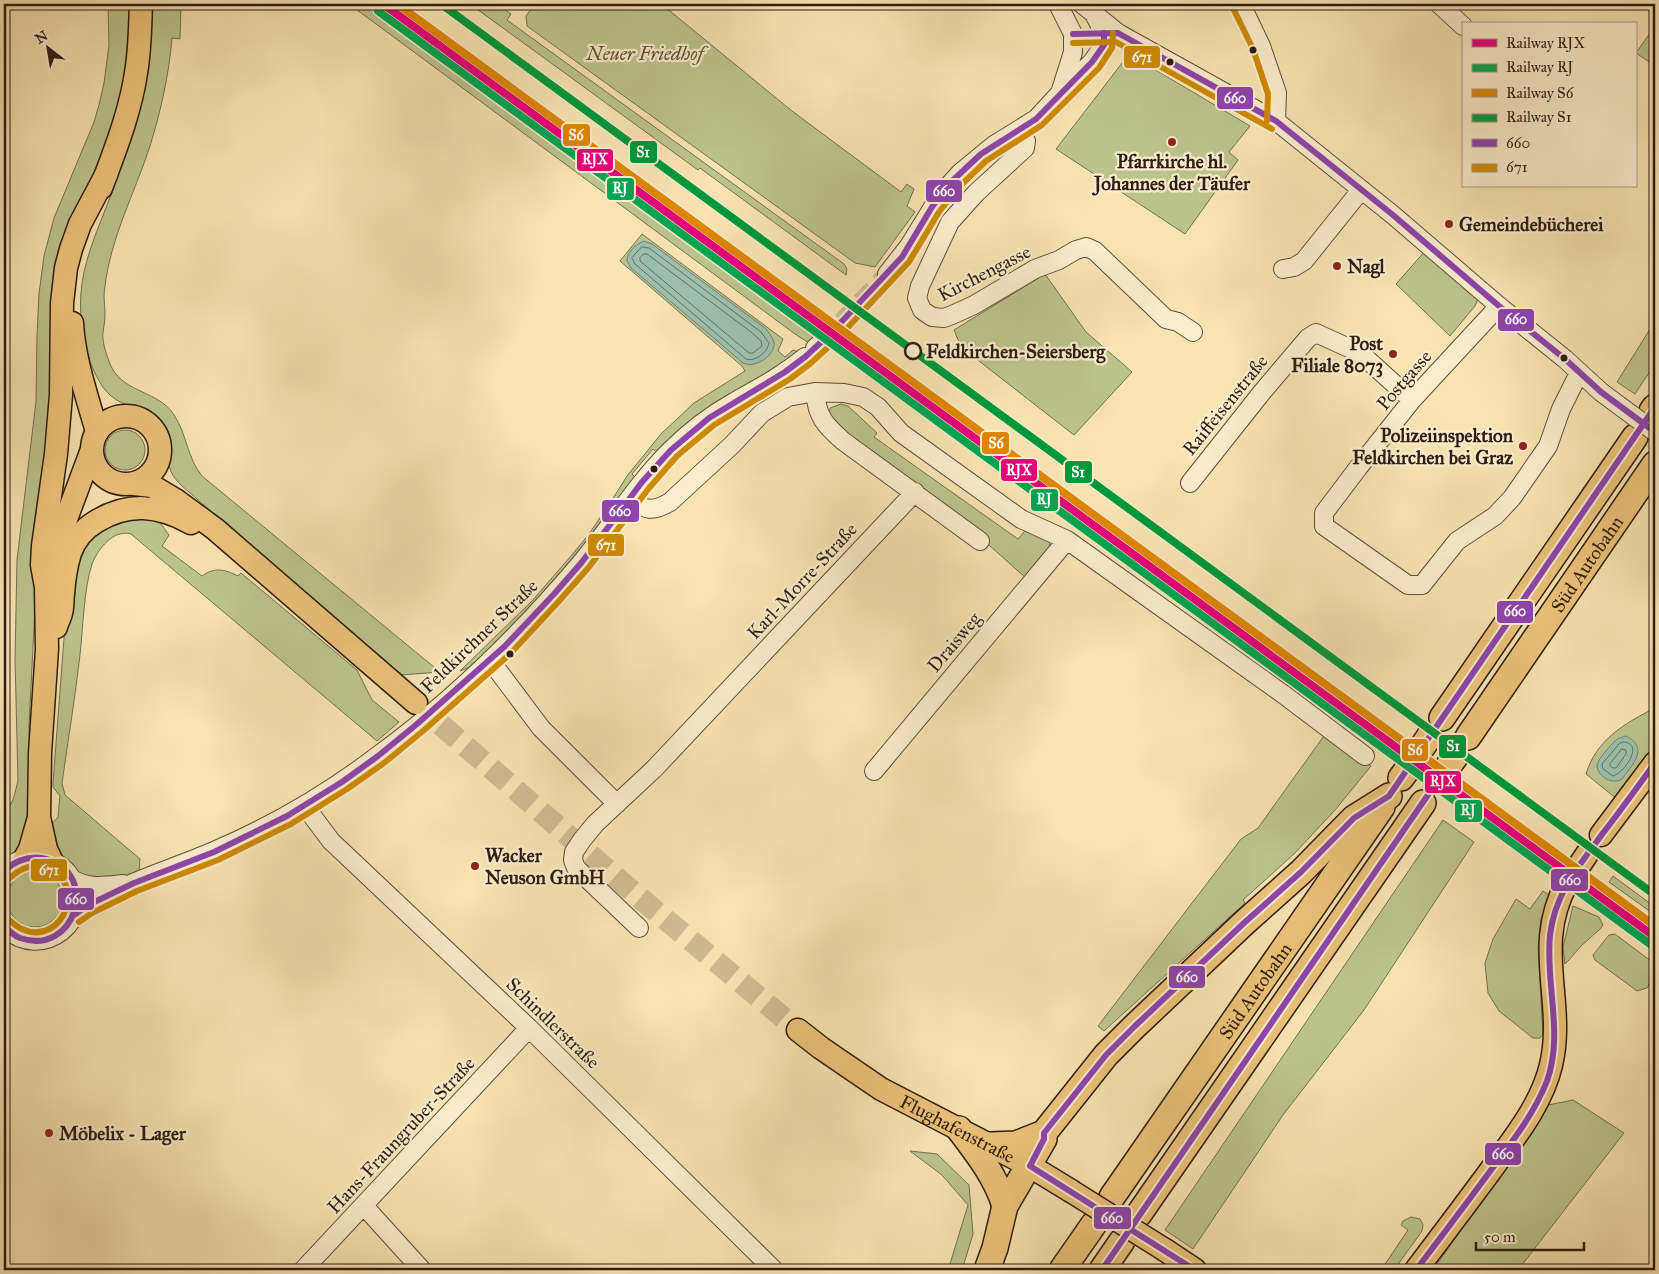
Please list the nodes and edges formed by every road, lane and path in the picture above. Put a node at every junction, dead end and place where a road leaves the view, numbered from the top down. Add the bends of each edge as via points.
1 (140, 4) edge
2 (1058, 4) edge
3 (1082, 4) edge
4 (1240, 4) edge
5 (1439, 4) edge
6 (1462, 25) edge
7 (1111, 33) junction
8 (1073, 34) junction
9 (1060, 93) junction
10 (1276, 121) junction
11 (1022, 129) junction
12 (106, 174) junction
13 (1361, 190) junction
14 (1283, 269) dead end
15 (888, 274) tunnel mouth
16 (1499, 306) junction
17 (1193, 332) dead end
18 (815, 349) tunnel mouth
19 (78, 362) junction
20 (1579, 373) junction
21 (816, 392) junction
22 (1412, 400) junction
23 (124, 416) junction
24 (1649, 422) edge
25 (94, 442) junction
26 (159, 460) junction
27 (1655, 464) edge
28 (111, 482) junction
29 (1190, 483) dead end
30 (134, 484) junction
31 (915, 492) junction
32 (628, 501) junction
33 (69, 512) junction
34 (215, 529) junction
35 (980, 540) dead end
36 (1067, 540) junction
37 (239, 551) junction
38 (46, 587) junction
39 (47, 649) junction
40 (490, 660) junction
41 (416, 703) tunnel mouth
42 (1366, 756) dead end
43 (1413, 761) junction
44 (1655, 764) edge
45 (874, 771) dead end
46 (617, 804) junction
47 (304, 805) junction
48 (39, 817) junction
49 (1601, 834) dead end
50 (25, 858) junction
51 (51, 860) junction
52 (4, 871) edge
53 (72, 879) junction
54 (134, 883) junction
55 (1568, 883) dead end
56 (74, 915) junction
57 (639, 928) dead end
58 (6, 932) edge
59 (529, 1028) junction
60 (798, 1030) tunnel mouth
61 (959, 1129) junction
62 (1044, 1133) junction
63 (990, 1145) junction
64 (1030, 1166) junction
65 (1112, 1197) dead end
66 (364, 1206) junction
67 (1006, 1206) junction
68 (1139, 1214) dead end
69 (1094, 1224) dead end
70 (1122, 1241) dead end
71 (303, 1270) edge
72 (422, 1270) edge
73 (774, 1270) edge
74 (987, 1270) edge
75 (1062, 1270) edge
76 (1102, 1270) edge
77 (1194, 1270) edge
78 (1416, 1270) edge

1 - 12 main road via 136,75 123,129
2 - 8 street
3 - 7 street
4 - 10 street via 1261,46 1277,93
5 - 6 street
7 - 8 street
7 - 9 street via 1092,62
7 - 10 street
8 - 9 street via 1073,52
9 - 11 street
10 - 13 street
11 - 15 street via 982,154 951,182
11 - 17 street, Kirchengasse via 1025,148 950,222 920,286 917,298 922,310 932,317 952,315 1035,270 1086,247 1095,251 1166,319 1178,322
12 - 19 main road via 81,246 72,294 72,335
12 - 38 main road via 80,224 66,268 56,454 43,546
13 - 14 street via 1304,261
13 - 16 street
16 - 20 street
16 - 22 street, Postgasse
18 - 32 street, Feldkirchner Straße via 695,429 661,460
19 - 23 main road via 99,394
19 - 25 main road
20 - 22 street, Postgasse via 1548,446 1512,498 1494,516 1457,541 1422,584 1408,585 1324,526 1324,514
20 - 24 street, bridge via 1601,392
21 - 31 street via 820,416 831,430
21 - 32 street via 788,397 762,414 680,494 662,506 649,509
21 - 36 street via 855,394 871,402 901,433 1021,519
22 - 29 street, Raiffeisenstraße via 1360,353 1316,333 1308,338 1263,391
23 - 25 main road via 108,421
23 - 26 main road via 135,416 153,428 161,449
24 - 43 highway, Süd Autobahn
25 - 28 main road via 97,470
25 - 33 main road
26 - 30 main road via 154,471
26 - 34 main road via 163,472
27 - 68 highway, Süd Autobahn
28 - 30 main road
28 - 33 main road via 85,496
30 - 34 main road via 152,486
31 - 35 street
31 - 46 street, Karl-Morre-Straße via 654,769
32 - 40 street, Feldkirchner Straße via 560,588
33 - 38 main road
34 - 37 main road
36 - 42 street
36 - 45 street, Draisweg
37 - 39 main road via 210,540 180,516 137,507 111,513 90,525 74,545 64,577 61,612
37 - 41 main road
38 - 39 main road
39 - 48 main road
40 - 46 street via 541,728
40 - 47 street, Feldkirchner Straße via 378,756
43 - 62 highway via 1301,872 1134,1026 1106,1055
43 - 65 highway, Süd Autobahn
44 - 49 main road
46 - 57 street, Karl-Morre-Straße via 582,840 573,860 581,874
47 - 54 street, Feldkirchner Straße via 240,840
47 - 59 street, Schindlerstraße via 331,841
48 - 50 main road
48 - 51 main road
50 - 51 street
50 - 52 street
51 - 53 street
53 - 54 street, Feldkirchner Straße via 94,886
53 - 56 street via 77,893
54 - 56 street, Feldkirchner Straße
55 - 78 main road via 1556,908 1551,930 1554,1044 1546,1083 1516,1135
56 - 58 street via 58,935 42,941 26,940
59 - 66 street, Hans-Fraungruber-Straße
59 - 73 street, Schindlerstraße
60 - 61 main road, Flughafenstraße via 881,1089
61 - 63 main road, Flughafenstraße
61 - 67 highway via 994,1178
62 - 63 highway via 1016,1144
62 - 64 highway
63 - 64 main road, Flughafenstraße
64 - 67 highway
64 - 77 main road, Flughafenstraße, bridge
66 - 71 street, Hans-Fraungruber-Straße
66 - 72 street
67 - 74 highway
69 - 75 highway
70 - 76 highway

